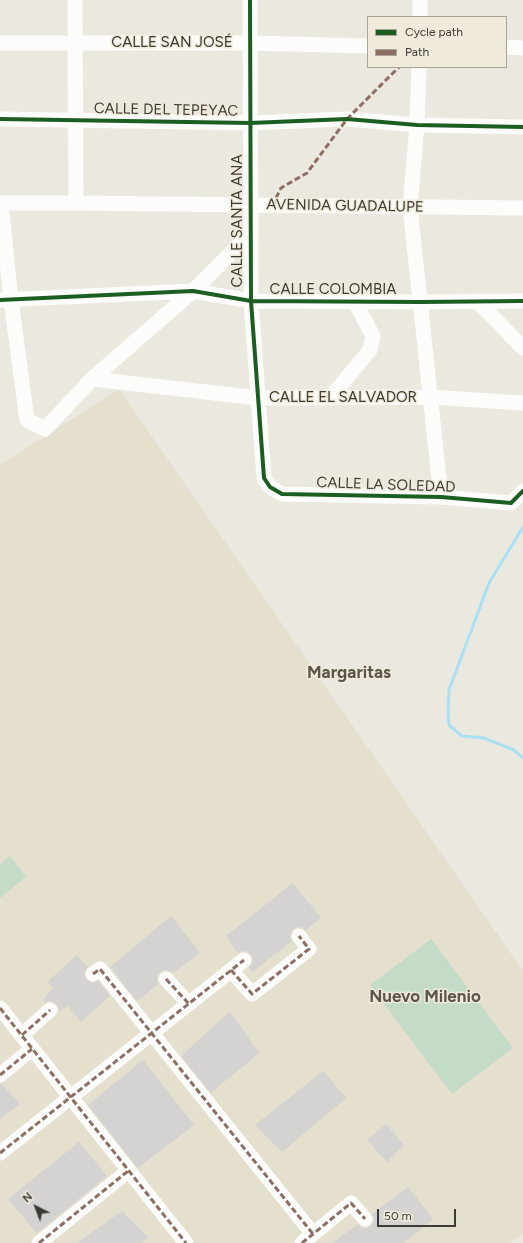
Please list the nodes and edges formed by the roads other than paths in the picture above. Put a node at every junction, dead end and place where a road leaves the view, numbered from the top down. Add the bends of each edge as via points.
1 (75, 0) edge
2 (250, 0) edge
3 (420, 0) edge
4 (420, 16) edge
5 (0, 43) edge
6 (75, 43) junction
7 (250, 43) junction
8 (367, 46) edge
9 (507, 48) edge
10 (523, 48) edge
11 (419, 68) edge
12 (0, 119) edge
13 (76, 120) junction
14 (250, 123) junction
15 (417, 125) junction
16 (523, 127) edge
17 (1, 203) edge
18 (76, 203) junction
19 (250, 205) junction
20 (410, 207) junction
21 (523, 208) edge
22 (250, 234) junction
23 (193, 291) junction
24 (6, 300) edge
25 (251, 301) junction
26 (477, 301) junction
27 (523, 301) edge
28 (355, 302) junction
29 (420, 302) junction
30 (523, 348) edge
31 (92, 379) junction
32 (430, 397) junction
33 (259, 398) junction
34 (330, 398) junction
35 (523, 403) edge
36 (270, 487) joint
37 (523, 491) edge
38 (441, 497) junction
39 (299, 936) dead end
40 (244, 960) dead end
41 (231, 970) junction
42 (93, 974) dead end
43 (166, 978) dead end
44 (189, 1004) junction
45 (0, 1008) edge
46 (50, 1010) dead end
47 (152, 1033) junction
48 (22, 1035) junction
49 (32, 1049) junction
50 (0, 1075) edge
51 (70, 1097) junction
52 (0, 1153) edge
53 (128, 1171) junction
54 (365, 1219) dead end
55 (308, 1239) edge
56 (182, 1242) edge
57 (39, 1243) edge

1 - 6 street
2 - 7 street, CALLE SANTA ANA
3 - 4 street
5 - 6 street, CALLE SAN JOSÉ
6 - 7 street, CALLE SAN JOSÉ
6 - 13 street
7 - 8 street, CALLE SAN JOSÉ
7 - 14 street, CALLE SANTA ANA
9 - 10 street
11 - 15 street
12 - 13 street, CALLE DEL TEPEYAC
13 - 14 street, CALLE DEL TEPEYAC
13 - 18 street
14 - 15 street, CALLE DEL TEPEYAC via 347,119
14 - 19 street, CALLE SANTA ANA
15 - 16 street, CALLE DEL TEPEYAC
15 - 20 street
17 - 18 street, AVENIDA GUADALUPE
17 - 24 street
18 - 19 street, AVENIDA GUADALUPE
19 - 20 street, AVENIDA GUADALUPE
19 - 22 street, CALLE SANTA ANA
20 - 21 street, AVENIDA GUADALUPE
20 - 29 street
22 - 23 street
22 - 25 street, CALLE SANTA ANA
23 - 24 street, CALLE COLOMBIA
23 - 25 street, CALLE COLOMBIA
23 - 31 street
24 - 31 street via 27,420 45,429
25 - 28 street, CALLE COLOMBIA
25 - 33 street, CALLE SANTA ANA
26 - 27 street, CALLE COLOMBIA
26 - 29 street, CALLE COLOMBIA
26 - 30 street
28 - 29 street, CALLE COLOMBIA
28 - 34 street via 373,336 370,350
29 - 32 street
31 - 33 street, CALLE EL SALVADOR
32 - 34 street, CALLE EL SALVADOR
32 - 35 street, CALLE EL SALVADOR
32 - 38 street
33 - 34 street, CALLE EL SALVADOR
33 - 36 street, CALLE SANTA ANA via 264,478
36 - 38 street, CALLE LA SOLEDAD via 282,494
37 - 38 street, CALLE LA SOLEDAD via 511,503
39 - 41 street via 309,949 252,994
40 - 41 street
41 - 44 street
42 - 47 street via 100,969
43 - 44 street
44 - 47 street
45 - 48 street
46 - 48 street
47 - 51 street
47 - 55 street
48 - 49 street
49 - 50 street
49 - 51 street
51 - 52 street
51 - 53 street
53 - 56 street
53 - 57 street
54 - 55 street via 351,1203

